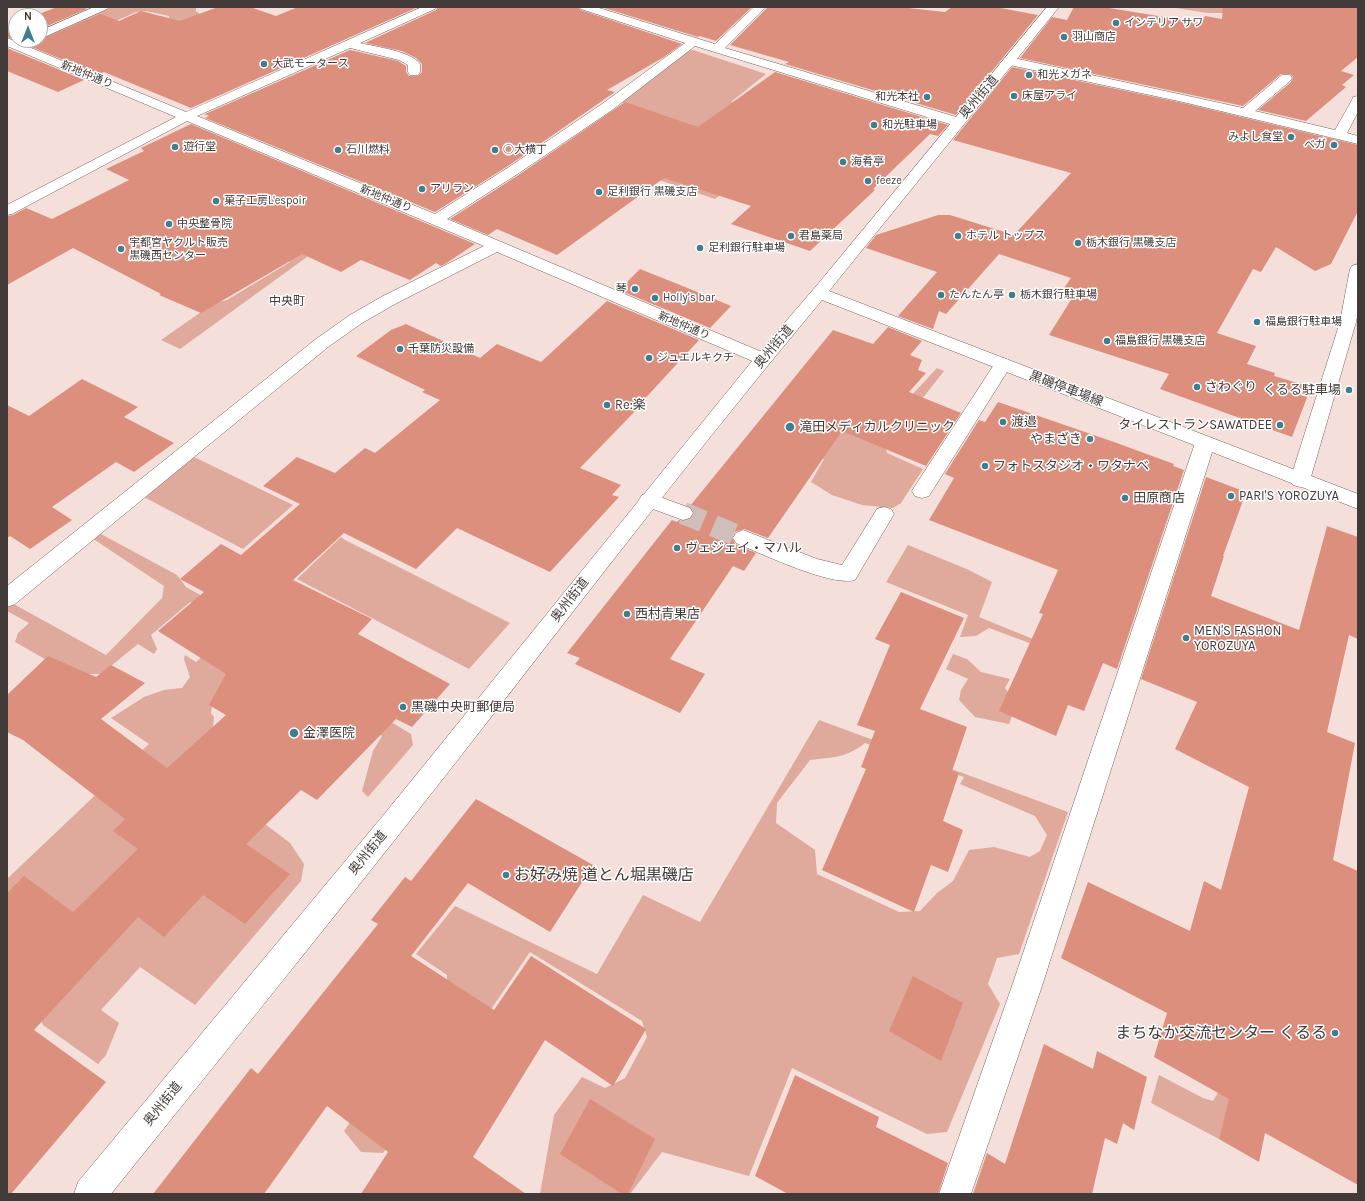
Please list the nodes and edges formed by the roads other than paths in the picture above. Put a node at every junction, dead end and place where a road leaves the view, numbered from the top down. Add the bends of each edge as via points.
1 (103, 7) edge
2 (431, 7) edge
3 (586, 7) edge
4 (760, 7) edge
5 (1052, 7) edge
6 (48, 31) edge
7 (693, 42) junction
8 (350, 44) junction
9 (25, 48) edge
10 (717, 49) junction
11 (1009, 61) junction
12 (414, 72) dead end
13 (1286, 78) dead end
14 (1358, 100) edge
15 (1245, 113) junction
16 (187, 116) junction
17 (958, 122) junction
18 (1339, 135) junction
19 (1358, 140) edge
20 (7, 211) edge
21 (436, 220) junction
22 (497, 246) junction
23 (1358, 269) edge
24 (819, 292) junction
25 (763, 360) junction
26 (1003, 364) junction
27 (1205, 443) junction
28 (1300, 480) junction
29 (922, 491) dead end
30 (649, 500) junction
31 (1358, 502) edge
32 (683, 514) tunnel mouth
33 (884, 514) dead end
34 (743, 538) tunnel mouth
35 (7, 598) edge
36 (90, 1194) edge
37 (955, 1194) edge

1 - 6 street
2 - 8 street
3 - 7 street
4 - 10 street
5 - 11 street, 奥州街道
7 - 10 street
7 - 21 street via 607,107
8 - 12 street via 403,57 414,64
8 - 16 street
9 - 16 street, 新地仲通り
10 - 17 street
11 - 15 street
11 - 17 street, 奥州街道
13 - 15 street
14 - 18 street
15 - 18 street
16 - 20 street
16 - 21 street, 新地仲通り
17 - 24 street, 奥州街道
18 - 19 street
21 - 22 street, 新地仲通り
22 - 25 street, 新地仲通り
22 - 35 street via 389,300 322,343
23 - 28 street via 1348,322
24 - 25 street, 奥州街道
24 - 26 street, 黒磯停車場線
25 - 30 street, 奥州街道
26 - 27 street, 黒磯停車場線
26 - 29 street
27 - 28 street, 黒磯停車場線
27 - 37 street via 1028,986
28 - 31 street, 黒磯停車場線
30 - 32 street
30 - 36 street, 奥州街道 via 395,820
33 - 34 street via 847,574 813,566

